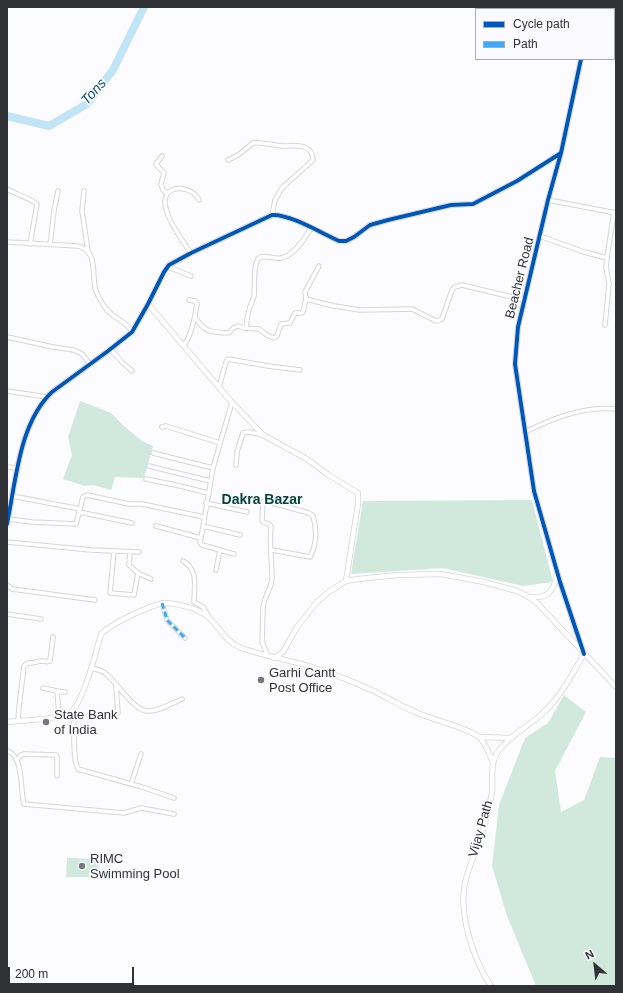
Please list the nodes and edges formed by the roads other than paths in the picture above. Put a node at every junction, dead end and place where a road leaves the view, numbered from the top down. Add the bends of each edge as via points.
1 (581, 60) edge
2 (561, 153) junction
3 (162, 156) dead end
4 (228, 160) dead end
5 (7, 189) edge
6 (58, 191) dead end
7 (84, 191) dead end
8 (167, 193) junction
9 (199, 200) dead end
10 (548, 200) junction
11 (615, 212) edge
12 (272, 215) junction
13 (311, 228) junction
14 (540, 236) junction
15 (7, 242) edge
16 (30, 244) junction
17 (50, 244) junction
18 (88, 251) junction
19 (191, 253) junction
20 (607, 258) junction
21 (319, 266) dead end
22 (168, 267) junction
23 (191, 276) dead end
24 (306, 299) junction
25 (188, 300) dead end
26 (524, 300) junction
27 (148, 304) junction
28 (195, 317) junction
29 (605, 325) dead end
30 (246, 328) junction
31 (132, 332) junction
32 (7, 337) edge
33 (184, 345) junction
34 (111, 350) junction
35 (90, 364) junction
36 (300, 370) dead end
37 (132, 371) dead end
38 (219, 387) junction
39 (7, 391) edge
40 (47, 396) junction
41 (232, 402) junction
42 (616, 409) edge
43 (162, 427) dead end
44 (526, 432) junction
45 (263, 435) junction
46 (220, 443) junction
47 (152, 453) dead end
48 (236, 465) dead end
49 (7, 466) edge
50 (149, 466) dead end
51 (18, 468) junction
52 (213, 468) junction
53 (146, 479) dead end
54 (210, 481) junction
55 (208, 492) junction
56 (12, 496) junction
57 (206, 503) junction
58 (80, 510) junction
59 (247, 512) dead end
60 (204, 517) junction
61 (8, 521) edge
62 (132, 523) dead end
63 (156, 526) dead end
64 (203, 526) junction
65 (240, 535) dead end
66 (201, 538) junction
67 (7, 542) edge
68 (220, 550) junction
69 (272, 550) junction
70 (114, 551) junction
71 (130, 552) junction
72 (139, 552) dead end
73 (234, 554) dead end
74 (182, 561) dead end
75 (216, 570) dead end
76 (138, 573) junction
77 (558, 573) junction
78 (151, 579) dead end
79 (346, 581) junction
80 (7, 585) edge
81 (529, 597) junction
82 (95, 600) dead end
83 (162, 603) junction
84 (7, 614) edge
85 (41, 619) dead end
86 (210, 620) junction
87 (54, 637) dead end
88 (185, 638) dead end
89 (584, 654) junction
90 (268, 656) junction
91 (274, 658) junction
92 (90, 668) junction
93 (116, 686) junction
94 (616, 686) edge
95 (43, 688) dead end
96 (57, 691) junction
97 (65, 692) dead end
98 (182, 699) dead end
99 (73, 711) junction
100 (118, 713) dead end
101 (59, 716) junction
102 (18, 721) junction
103 (7, 722) edge
104 (479, 737) junction
105 (512, 738) junction
106 (8, 751) edge
107 (141, 754) dead end
108 (7, 757) edge
109 (17, 760) junction
110 (493, 762) junction
111 (57, 776) dead end
112 (131, 784) junction
113 (174, 798) dead end
114 (174, 814) dead end
115 (491, 986) edge

1 - 2 street, Beacher Road
2 - 10 street, Beacher Road
2 - 13 street via 518,181 473,204 451,205 370,225 346,241 339,241
3 - 8 street via 156,164 164,174 161,184
4 - 12 street via 252,143 300,146 309,150 313,160 282,188 275,200
5 - 16 street via 37,204
6 - 17 street
7 - 18 street via 82,211
8 - 9 street via 182,188 192,191
8 - 19 street via 165,202 176,231
10 - 11 street
10 - 14 street, Beacher Road
11 - 20 street
12 - 13 street via 288,218
12 - 19 street
13 - 30 street via 287,256 280,259 260,257 257,260 253,300
14 - 20 street
14 - 26 street, Beacher Road
15 - 16 street
16 - 17 street
17 - 18 street via 78,246
18 - 31 street via 94,265 96,291 103,304 109,312 125,322
19 - 22 street
20 - 29 street via 609,284
21 - 24 street via 305,292
22 - 23 street
22 - 27 street
24 - 26 street via 360,310 412,309 436,321 442,319 452,290 462,285
24 - 30 street via 303,312 295,312 290,323 281,324 276,337 267,335 259,329
25 - 28 street via 196,303
26 - 44 street, Beacher Road via 518,327 515,364
27 - 31 street
27 - 33 street
28 - 30 street via 201,326 211,332 229,333 236,326
28 - 33 street via 189,338
31 - 34 street
32 - 35 street via 74,350 82,354
33 - 38 street
34 - 35 street
34 - 37 street
35 - 40 street
36 - 38 street via 228,359
38 - 41 street
39 - 40 street
40 - 51 street via 30,424
41 - 45 street
41 - 46 street
42 - 44 street via 584,410
43 - 46 street via 166,426
44 - 77 street, Beacher Road via 534,491
45 - 48 street via 243,433
45 - 79 street via 358,493
46 - 52 street
47 - 52 street
49 - 51 street
50 - 54 street
51 - 56 street
52 - 54 street
53 - 55 street
54 - 55 street
55 - 57 street
56 - 58 street
56 - 61 street
57 - 59 street
57 - 60 street
58 - 60 street via 83,497 89,495
58 - 61 street via 78,522 74,525
58 - 62 street
60 - 64 street
63 - 66 street
64 - 65 street
64 - 66 street
66 - 68 street via 200,544
67 - 70 street
68 - 73 street
68 - 75 street
69 - 69 street via 271,526 262,520 264,502 280,504 313,516 317,537 310,557
69 - 90 street via 272,580 263,604 262,642
70 - 71 street
70 - 76 street via 110,593 134,595
71 - 72 street
71 - 76 street via 129,565
74 - 86 street via 194,574 194,602 205,609
76 - 78 street
77 - 81 street via 556,583 545,596
77 - 89 street, Beacher Road
79 - 81 street via 398,575 441,574 484,582
79 - 91 street via 317,602 297,627 283,652
80 - 82 street via 12,589
81 - 89 street
83 - 86 street via 194,609
83 - 88 street via 167,620
83 - 92 street via 104,630
84 - 85 street
86 - 90 street via 227,640 239,647
87 - 102 street via 50,661 28,663 24,666
89 - 94 street
89 - 105 street via 556,700
90 - 91 street
91 - 104 street via 336,675 417,713
92 - 93 street via 105,673
92 - 99 street via 80,701
93 - 98 street via 134,704 146,711
93 - 100 street
95 - 96 street
96 - 97 street
96 - 101 street
99 - 101 street
99 - 112 street via 77,768
101 - 102 street
102 - 103 street
104 - 105 street
104 - 110 street
105 - 110 street
106 - 108 street
106 - 109 street
107 - 112 street
109 - 111 street via 25,754 56,755
109 - 114 street via 24,804 124,813 141,808
110 - 115 street, Vijay Path via 492,792 486,821 465,880 463,908 481,970
112 - 113 street

